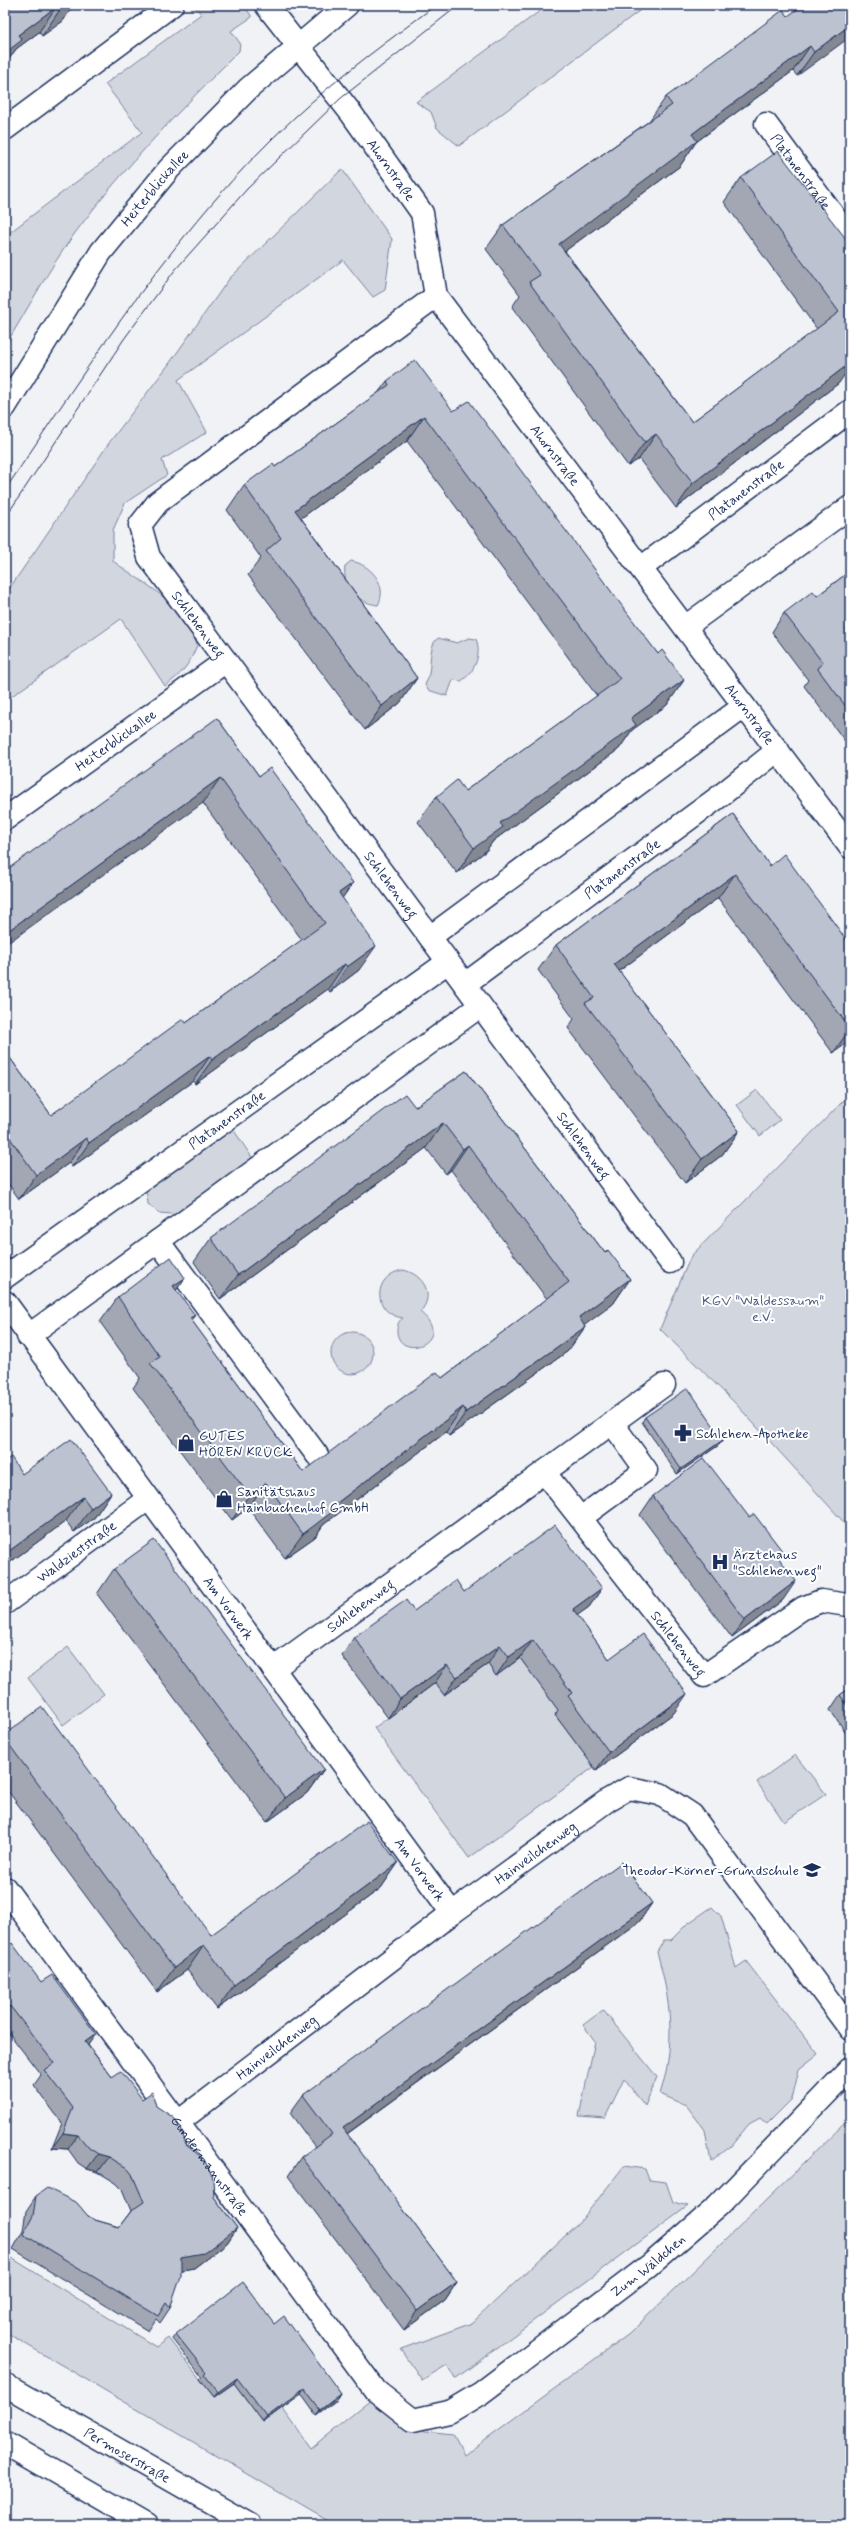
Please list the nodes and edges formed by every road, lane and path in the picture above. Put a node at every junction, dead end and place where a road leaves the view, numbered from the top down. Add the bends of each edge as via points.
1 (172, 5) edge
2 (266, 5) edge
3 (347, 5) edge
4 (298, 46) junction
5 (766, 124) dead end
6 (5, 129) edge
7 (850, 238) edge
8 (436, 296) junction
9 (5, 407) edge
10 (850, 411) edge
11 (850, 507) edge
12 (641, 568) junction
13 (685, 627) junction
14 (226, 661) junction
15 (744, 706) junction
16 (778, 750) junction
17 (5, 818) edge
18 (850, 847) edge
19 (430, 937) junction
20 (448, 962) junction
21 (465, 984) junction
22 (480, 1006) junction
23 (158, 1241) junction
24 (670, 1262) dead end
25 (5, 1277) edge
26 (5, 1302) edge
27 (28, 1336) junction
28 (664, 1385) dead end
29 (612, 1423) junction
30 (316, 1455) dead end
31 (544, 1472) junction
32 (148, 1499) junction
33 (582, 1517) junction
34 (5, 1603) edge
35 (849, 1605) edge
36 (273, 1669) junction
37 (9, 1901) edge
38 (452, 1913) junction
39 (850, 2028) edge
40 (850, 2068) edge
41 (178, 2123) junction
42 (5, 2385) edge
43 (413, 2420) joint
44 (5, 2443) edge
45 (147, 2525) edge
46 (250, 2525) edge

1 - 6 street
2 - 4 street, Ahornstraße
3 - 4 street, Heiterblickallee
4 - 8 street, Ahornstraße via 351,113 422,213
4 - 9 street, Heiterblickallee via 248,89 169,169 101,252
5 - 7 street, Platanenstraße
8 - 12 street, Ahornstraße
8 - 14 street, Schlehenweg via 158,502 140,525 149,557
10 - 12 street, Platanenstraße
11 - 13 street
12 - 13 street, Ahornstraße
13 - 15 street, Ahornstraße
14 - 17 street, Heiterblickallee
14 - 19 street, Schlehenweg
15 - 16 street, Ahornstraße
15 - 19 street
16 - 18 street, Ahornstraße
16 - 21 street, Platanenstraße via 720,796
19 - 20 street, Schlehenweg
20 - 21 street, Schlehenweg
20 - 25 street, Platanenstraße
21 - 22 street, Schlehenweg
22 - 23 street
22 - 24 street, Schlehenweg
23 - 27 street
23 - 30 street
26 - 27 street, Am Vorwerk
27 - 32 street, Am Vorwerk
28 - 29 street, Schlehenweg
29 - 31 street, Schlehenweg
29 - 33 street via 646,1470
31 - 33 street, Schlehenweg
31 - 36 street, Schlehenweg
32 - 34 street, Waldzieststraße
32 - 36 street, Am Vorwerk
33 - 35 street, Schlehenweg via 704,1676 803,1608 821,1601
36 - 38 street, Am Vorwerk
37 - 41 street, Gundermannstraße
38 - 39 street, Hainveilchenweg via 608,1800 629,1788 660,1794 692,1815
38 - 41 street, Hainveilchenweg
40 - 43 street, Zum Wäldchen via 718,2206 650,2265 481,2393 449,2412
41 - 43 street, Gundermannstraße via 376,2391
42 - 46 street, Permoserstraße
44 - 45 street

